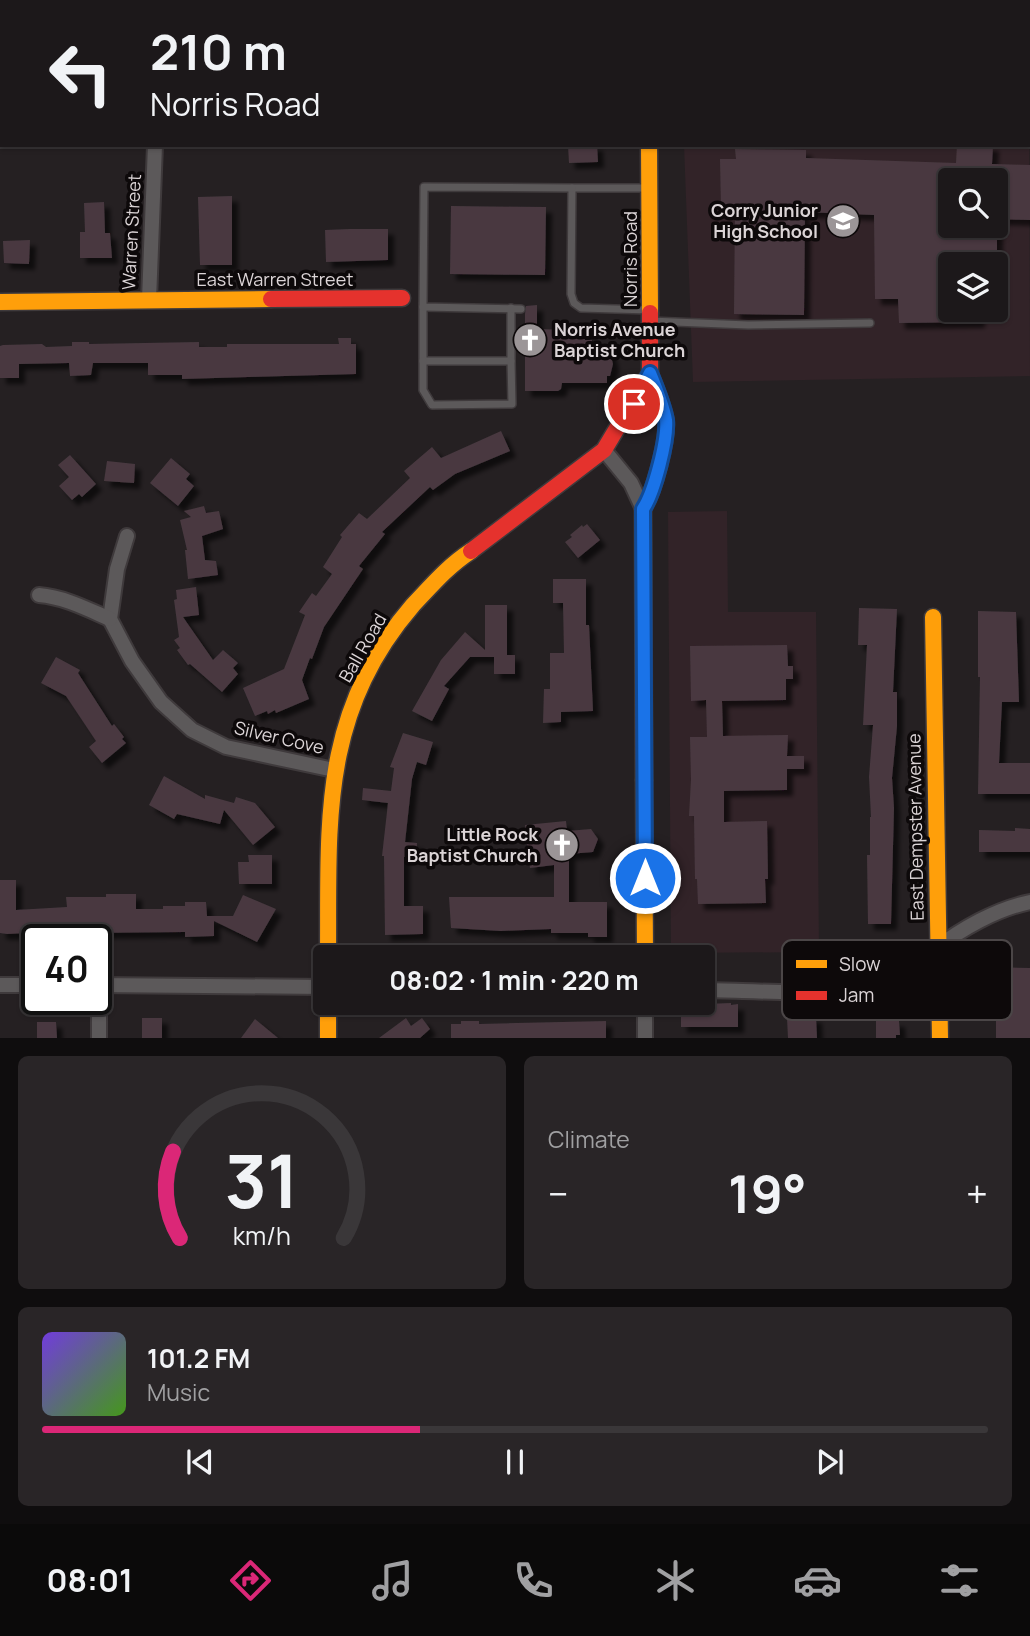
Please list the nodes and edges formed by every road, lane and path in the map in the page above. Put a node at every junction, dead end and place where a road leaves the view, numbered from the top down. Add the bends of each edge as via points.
1 (155, 147) edge
2 (649, 147) edge
3 (572, 188) junction
4 (650, 188) junction
5 (402, 298) dead end
6 (149, 300) junction
7 (0, 302) edge
8 (423, 307) junction
9 (511, 308) junction
10 (521, 309) dead end
11 (650, 315) junction
12 (870, 323) dead end
13 (423, 361) junction
14 (511, 361) junction
15 (650, 373) junction
16 (604, 450) junction
17 (643, 509) junction
18 (127, 536) dead end
19 (39, 595) dead end
20 (933, 617) dead end
21 (110, 619) junction
22 (334, 770) junction
23 (1030, 902) edge
24 (937, 940) edge
25 (950, 940) edge
26 (328, 945) edge
27 (645, 945) edge
28 (0, 985) edge
29 (21, 985) edge
30 (112, 985) edge
31 (313, 987) edge
32 (715, 990) edge
33 (782, 990) edge
34 (99, 1015) edge
35 (328, 1015) edge
36 (645, 1015) edge
37 (939, 1020) edge
38 (99, 1038) edge
39 (328, 1038) edge
40 (645, 1038) edge
41 (940, 1038) edge

1 - 6 street, Warren Street
2 - 4 street, Norris Road
3 - 4 lane
3 - 8 lane via 424,187
3 - 11 lane via 574,303 581,308
4 - 11 street, Norris Road
5 - 6 street, East Warren Street
6 - 7 street, Warren Street
8 - 9 lane
8 - 13 lane
9 - 10 lane
9 - 14 lane
11 - 12 lane via 748,324
11 - 15 street, Norris Road
13 - 14 lane
13 - 14 lane via 423,390 432,405 512,404
15 - 16 street
15 - 17 street, Norris Road via 666,424 653,492
16 - 17 street, Norris Road via 631,483
16 - 22 street, Ball Road via 447,567 391,631 349,713
17 - 27 street, Norris Road
18 - 21 street
19 - 21 street
20 - 24 street, East Dempster Avenue
21 - 22 street, Silver Cove via 161,702 192,730 226,747
22 - 26 street, Ball Road
23 - 25 street via 984,919
28 - 29 street
30 - 31 street
32 - 33 street
34 - 38 street
35 - 39 street
36 - 40 street
37 - 41 street, East Dempster Avenue

